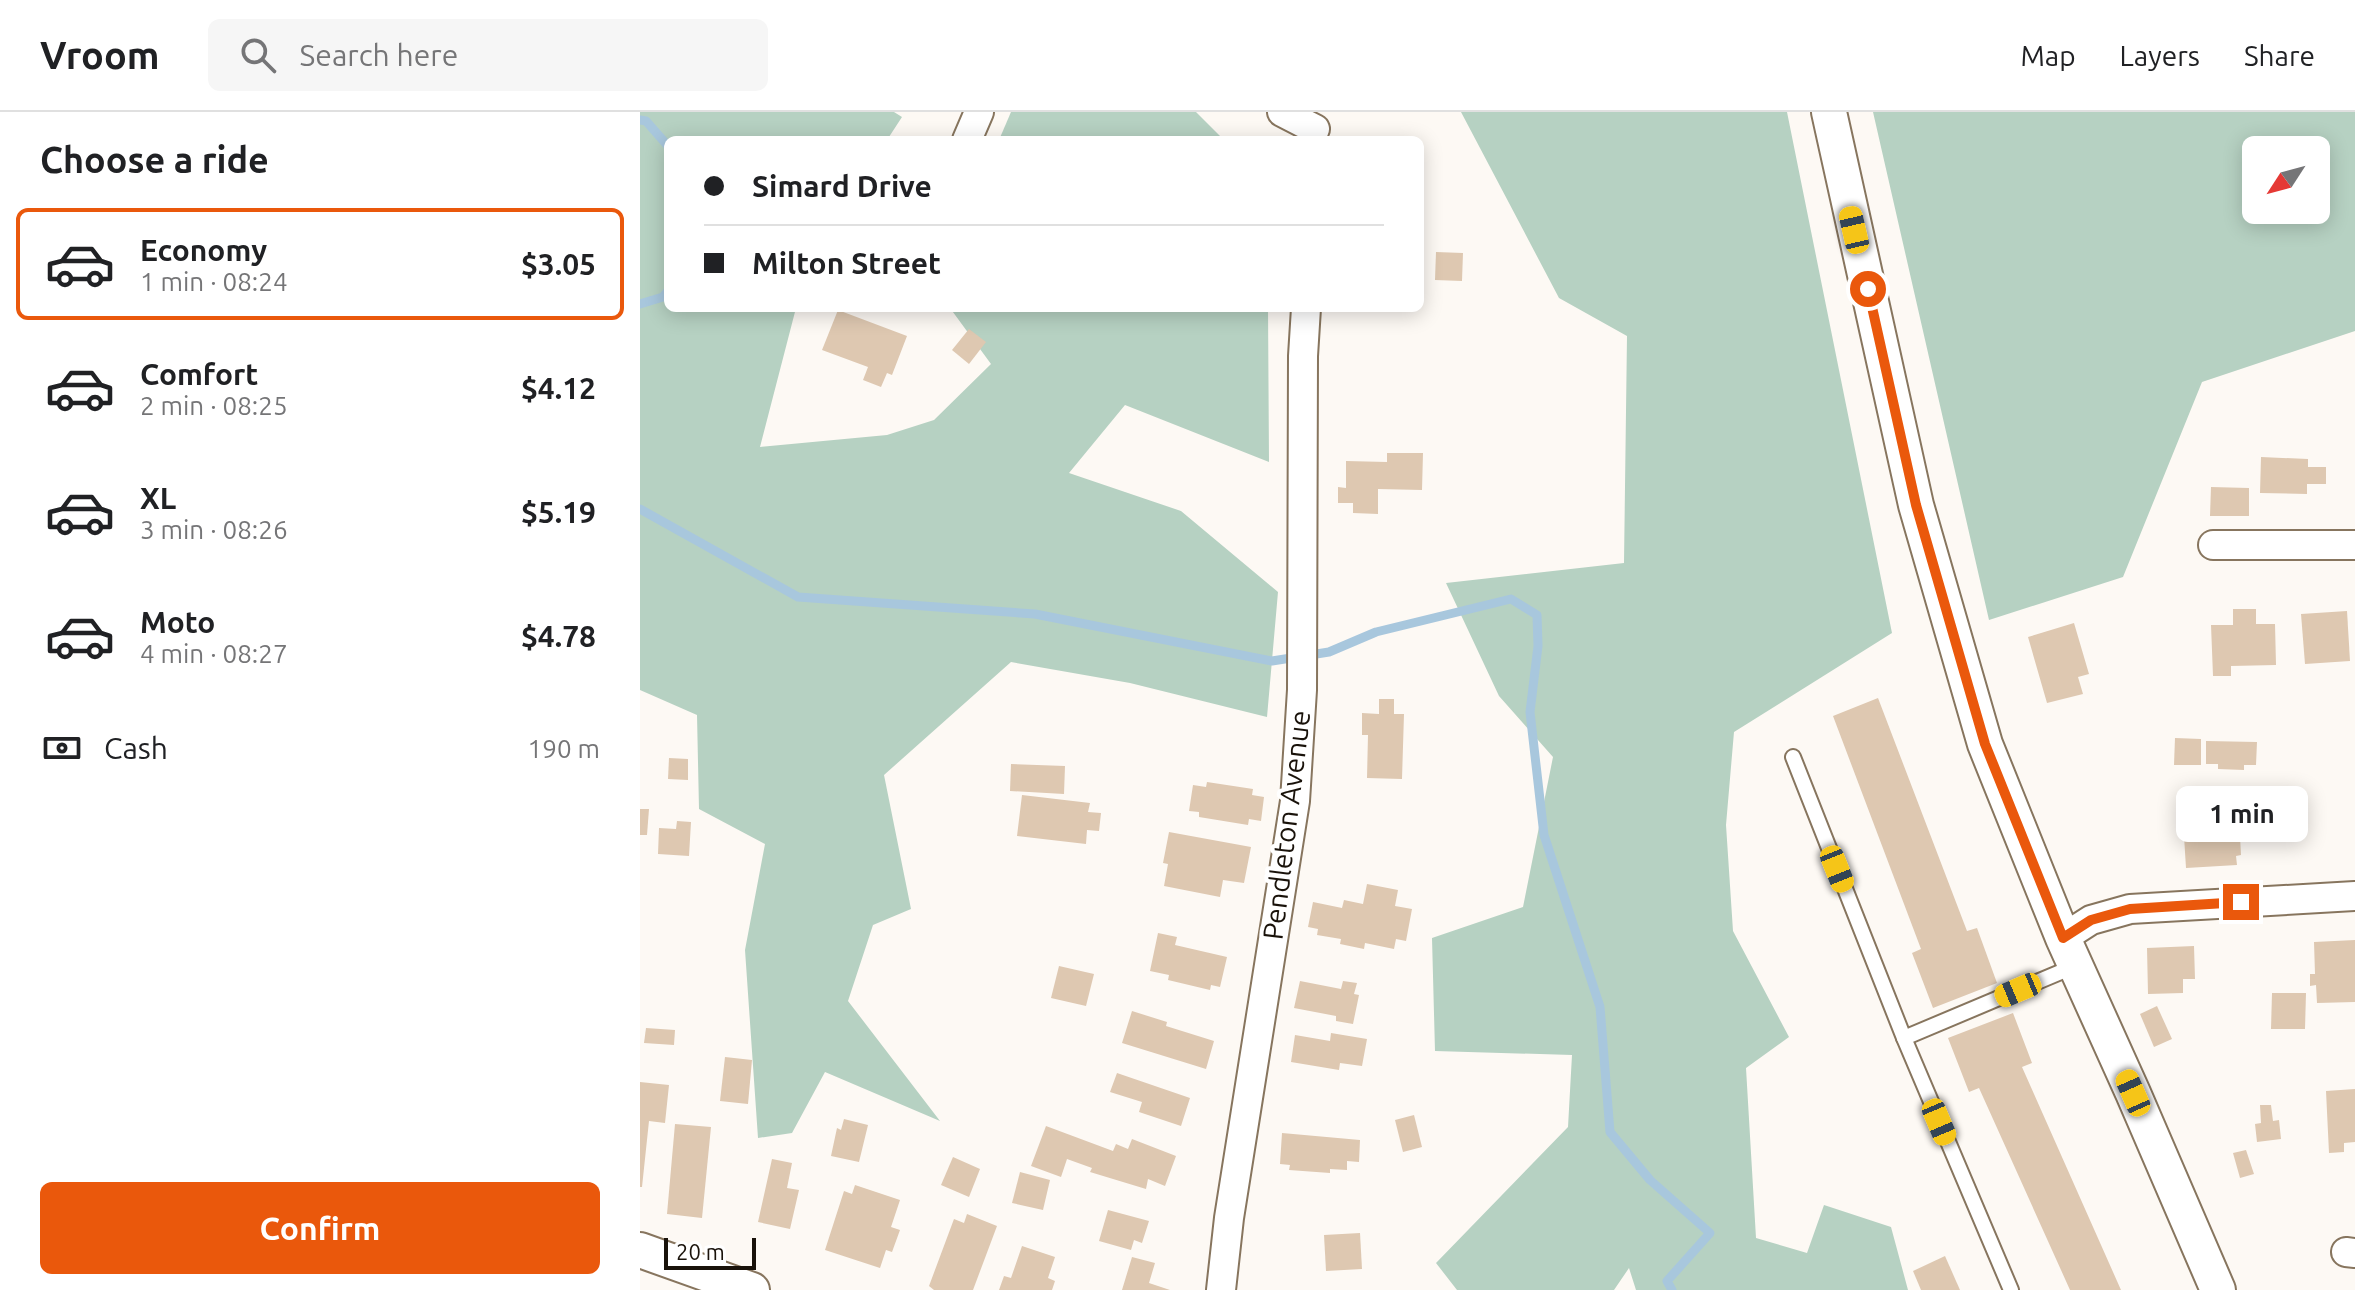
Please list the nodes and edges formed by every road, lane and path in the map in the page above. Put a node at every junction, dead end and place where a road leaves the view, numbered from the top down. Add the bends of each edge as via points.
1 (979, 112) edge
2 (1282, 112) edge
3 (1829, 112) edge
4 (1316, 127) edge
5 (969, 136) edge
6 (1306, 312) edge
7 (2213, 545) dead end
8 (2355, 545) edge
9 (1793, 757) dead end
10 (2355, 896) edge
11 (2069, 952) junction
12 (1904, 1038) junction
13 (640, 1250) edge
14 (752, 1290) edge
15 (1221, 1290) edge
16 (2011, 1290) edge
17 (2218, 1290) edge

1 - 5 street
2 - 4 street
3 - 11 street via 1920,520 1985,744
6 - 15 street, Pendleton Avenue via 1302,690 1295,801
7 - 8 street
9 - 12 lane
10 - 11 street via 2130,909 2091,920
11 - 12 lane
11 - 17 street
12 - 16 lane
13 - 14 street

